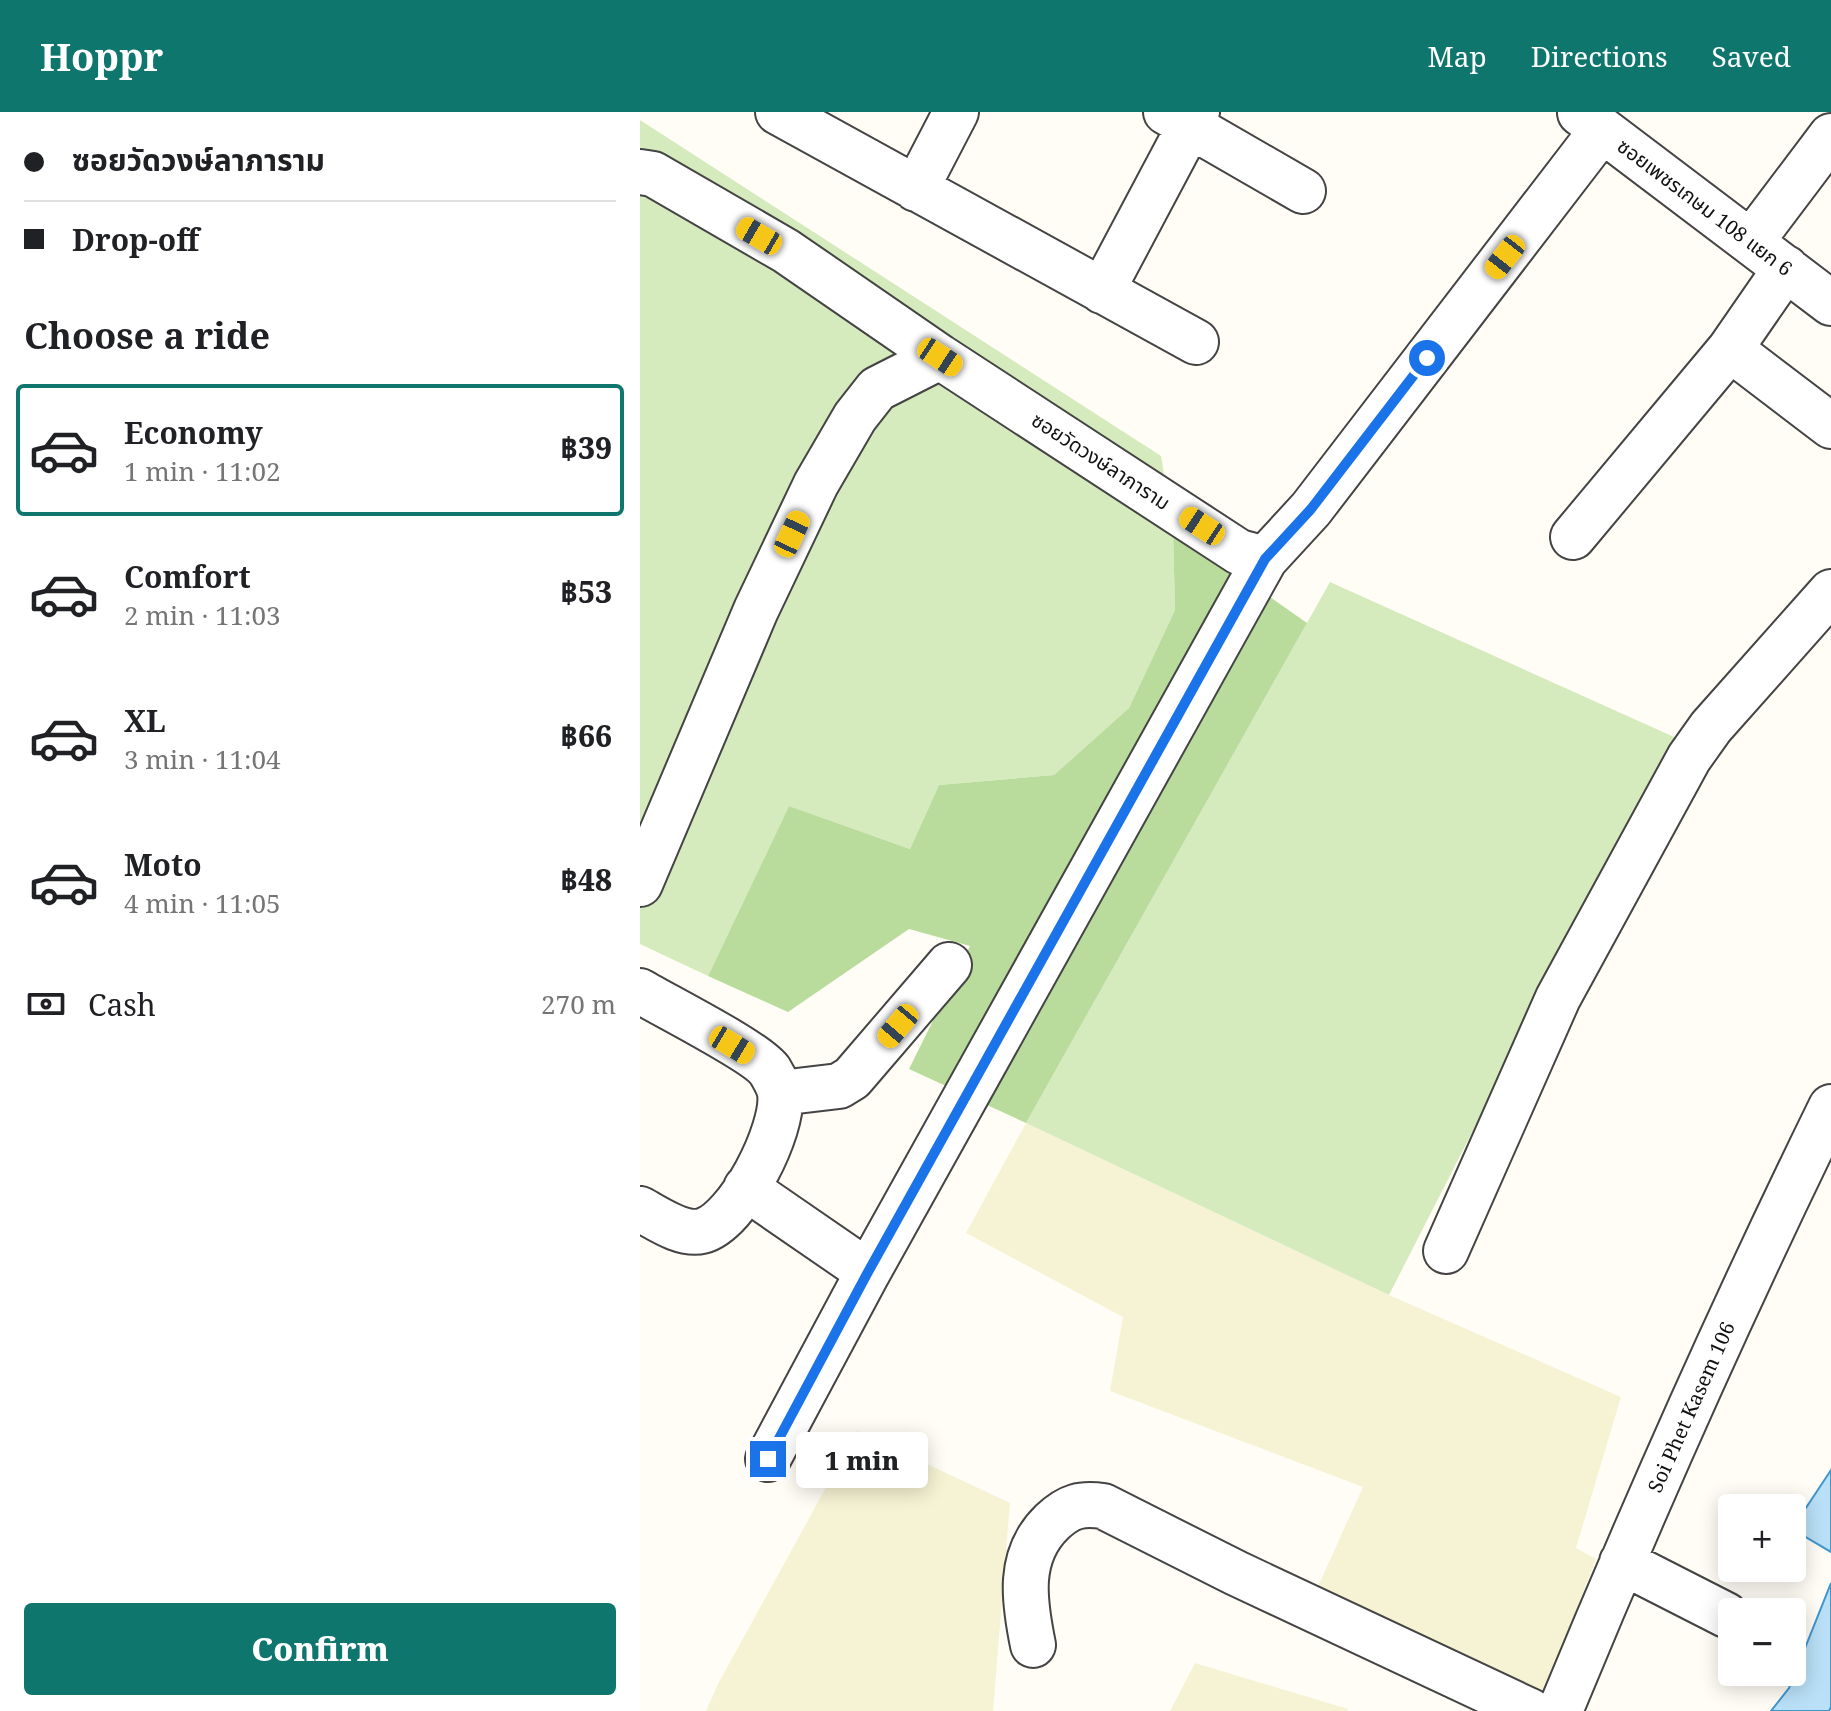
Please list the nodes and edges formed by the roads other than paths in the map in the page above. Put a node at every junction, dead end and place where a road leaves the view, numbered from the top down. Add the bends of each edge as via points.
1 (778, 112) edge
2 (956, 112) edge
3 (1184, 116) edge
4 (1590, 121) edge
5 (1831, 136) edge
6 (640, 172) edge
7 (916, 189) junction
8 (1303, 191) dead end
9 (1751, 242) junction
10 (1786, 268) junction
11 (1102, 291) junction
12 (1831, 303) edge
13 (1196, 342) dead end
14 (1730, 349) junction
15 (940, 357) junction
16 (1831, 426) edge
17 (1573, 537) dead end
18 (1265, 559) junction
19 (1831, 592) edge
20 (640, 884) edge
21 (949, 965) dead end
22 (640, 991) edge
23 (780, 1093) junction
24 (1831, 1107) edge
25 (746, 1188) junction
26 (640, 1209) edge
27 (1446, 1251) dead end
28 (868, 1272) junction
29 (768, 1459) dead end
30 (1622, 1562) junction
31 (1718, 1611) edge
32 (1033, 1645) dead end
33 (1456, 1695) edge
34 (1530, 1711) edge
35 (1560, 1711) edge

1 - 7 street
2 - 7 street
3 - 8 street
3 - 11 street
4 - 9 street, ซอยเพชรเกษม 108 แยก 6
4 - 18 street via 1311,509
5 - 9 street
6 - 15 street, ซอยวัดวงษ์ลาภาราม via 653,174 786,251
7 - 11 street
9 - 10 street, ซอยเพชรเกษม 108 แยก 6
10 - 12 street, ซอยเพชรเกษม 108 แยก 6
10 - 14 street
11 - 13 street
14 - 16 street
14 - 17 street
15 - 18 street, ซอยวัดวงษ์ลาภาราม via 1239,552
15 - 20 street via 877,389 816,484 756,610
18 - 28 street
19 - 27 street via 1689,758 1558,998
21 - 23 street via 852,1078 839,1086
22 - 23 street via 769,1069
23 - 25 street via 777,1124
24 - 30 street, Soi Phet Kasem 106 via 1756,1260
25 - 26 street via 717,1224 700,1232 678,1228
25 - 28 street
28 - 29 street
30 - 31 street
30 - 35 street, Soi Phet Kasem 106
32 - 33 street via 1025,1593 1029,1558 1036,1541 1061,1514 1090,1504 1236,1573
33 - 34 street

